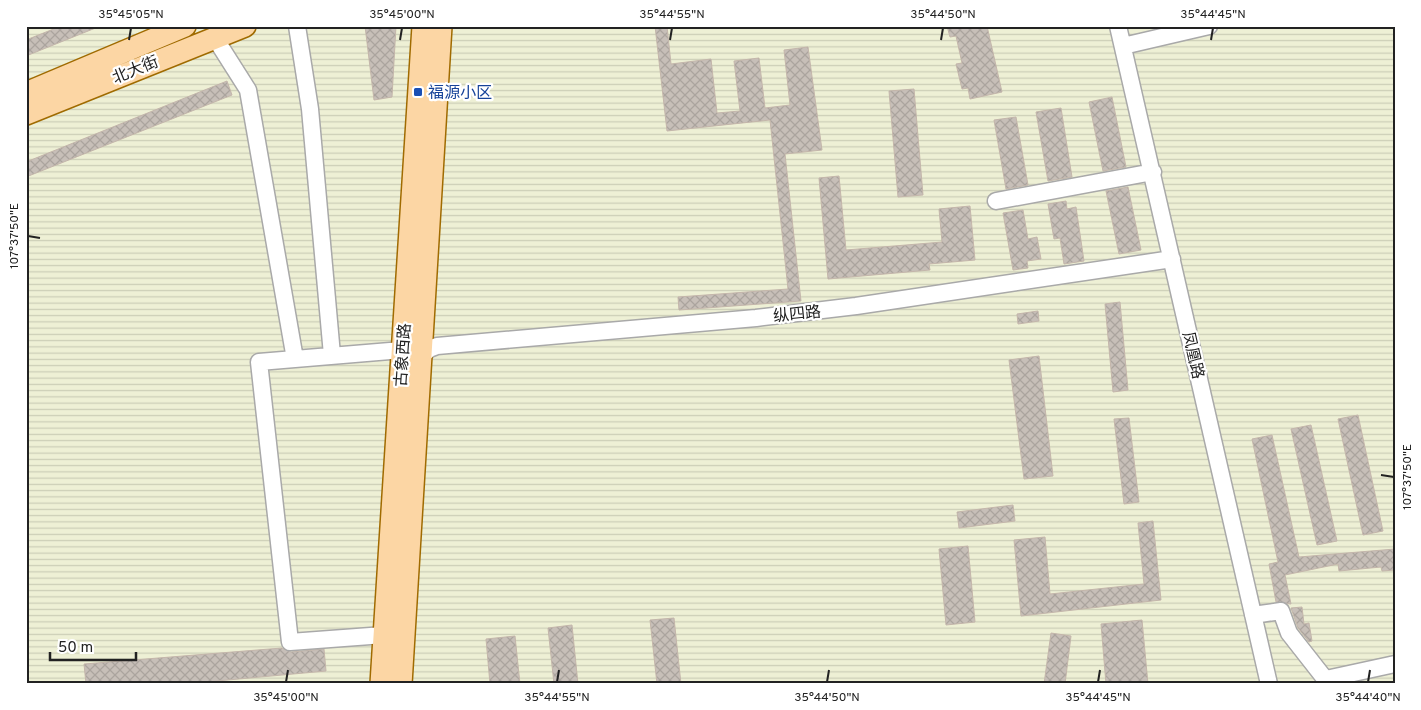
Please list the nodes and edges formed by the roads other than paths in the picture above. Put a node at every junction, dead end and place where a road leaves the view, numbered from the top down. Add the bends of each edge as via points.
1 (185, 26) edge
2 (245, 26) edge
3 (296, 26) edge
4 (423, 26) edge
5 (441, 26) edge
6 (1108, 26) edge
7 (1118, 26) edge
8 (1208, 26) edge
9 (214, 38) junction
10 (1123, 46) junction
11 (26, 93) edge
12 (26, 114) edge
13 (1148, 173) junction
14 (996, 201) dead end
15 (1167, 257) junction
16 (424, 328) junction
17 (412, 353) junction
18 (332, 355) junction
19 (295, 358) junction
20 (1253, 615) junction
21 (384, 635) junction
22 (1395, 664) edge
23 (1328, 682) edge
24 (381, 684) edge
25 (401, 684) edge
26 (1259, 684) edge
27 (1269, 684) edge

1 - 11 main road, 北大街
2 - 9 main road, 北大街
3 - 18 street via 310,109
4 - 17 main road, 古象西路
5 - 16 main road, 古象西路
6 - 13 street, 凤凰路
7 - 10 street, 凤凰路
8 - 10 street
9 - 12 main road, 北大街
9 - 19 street via 248,90
10 - 13 street, 凤凰路
13 - 14 street
13 - 15 street, 凤凰路
15 - 16 street, 纵四路 via 755,311 438,340 429,336
15 - 17 street, 纵四路 via 856,306 437,346
15 - 20 street, 凤凰路
15 - 26 street, 凤凰路
16 - 17 main road, 古象西路
17 - 18 street
17 - 21 main road, 古象西路
17 - 25 main road, 古象西路
18 - 19 street
19 - 21 street via 259,362 290,642
20 - 23 street via 1281,611 1289,633
20 - 27 street, 凤凰路
21 - 24 main road, 古象西路
22 - 23 street

